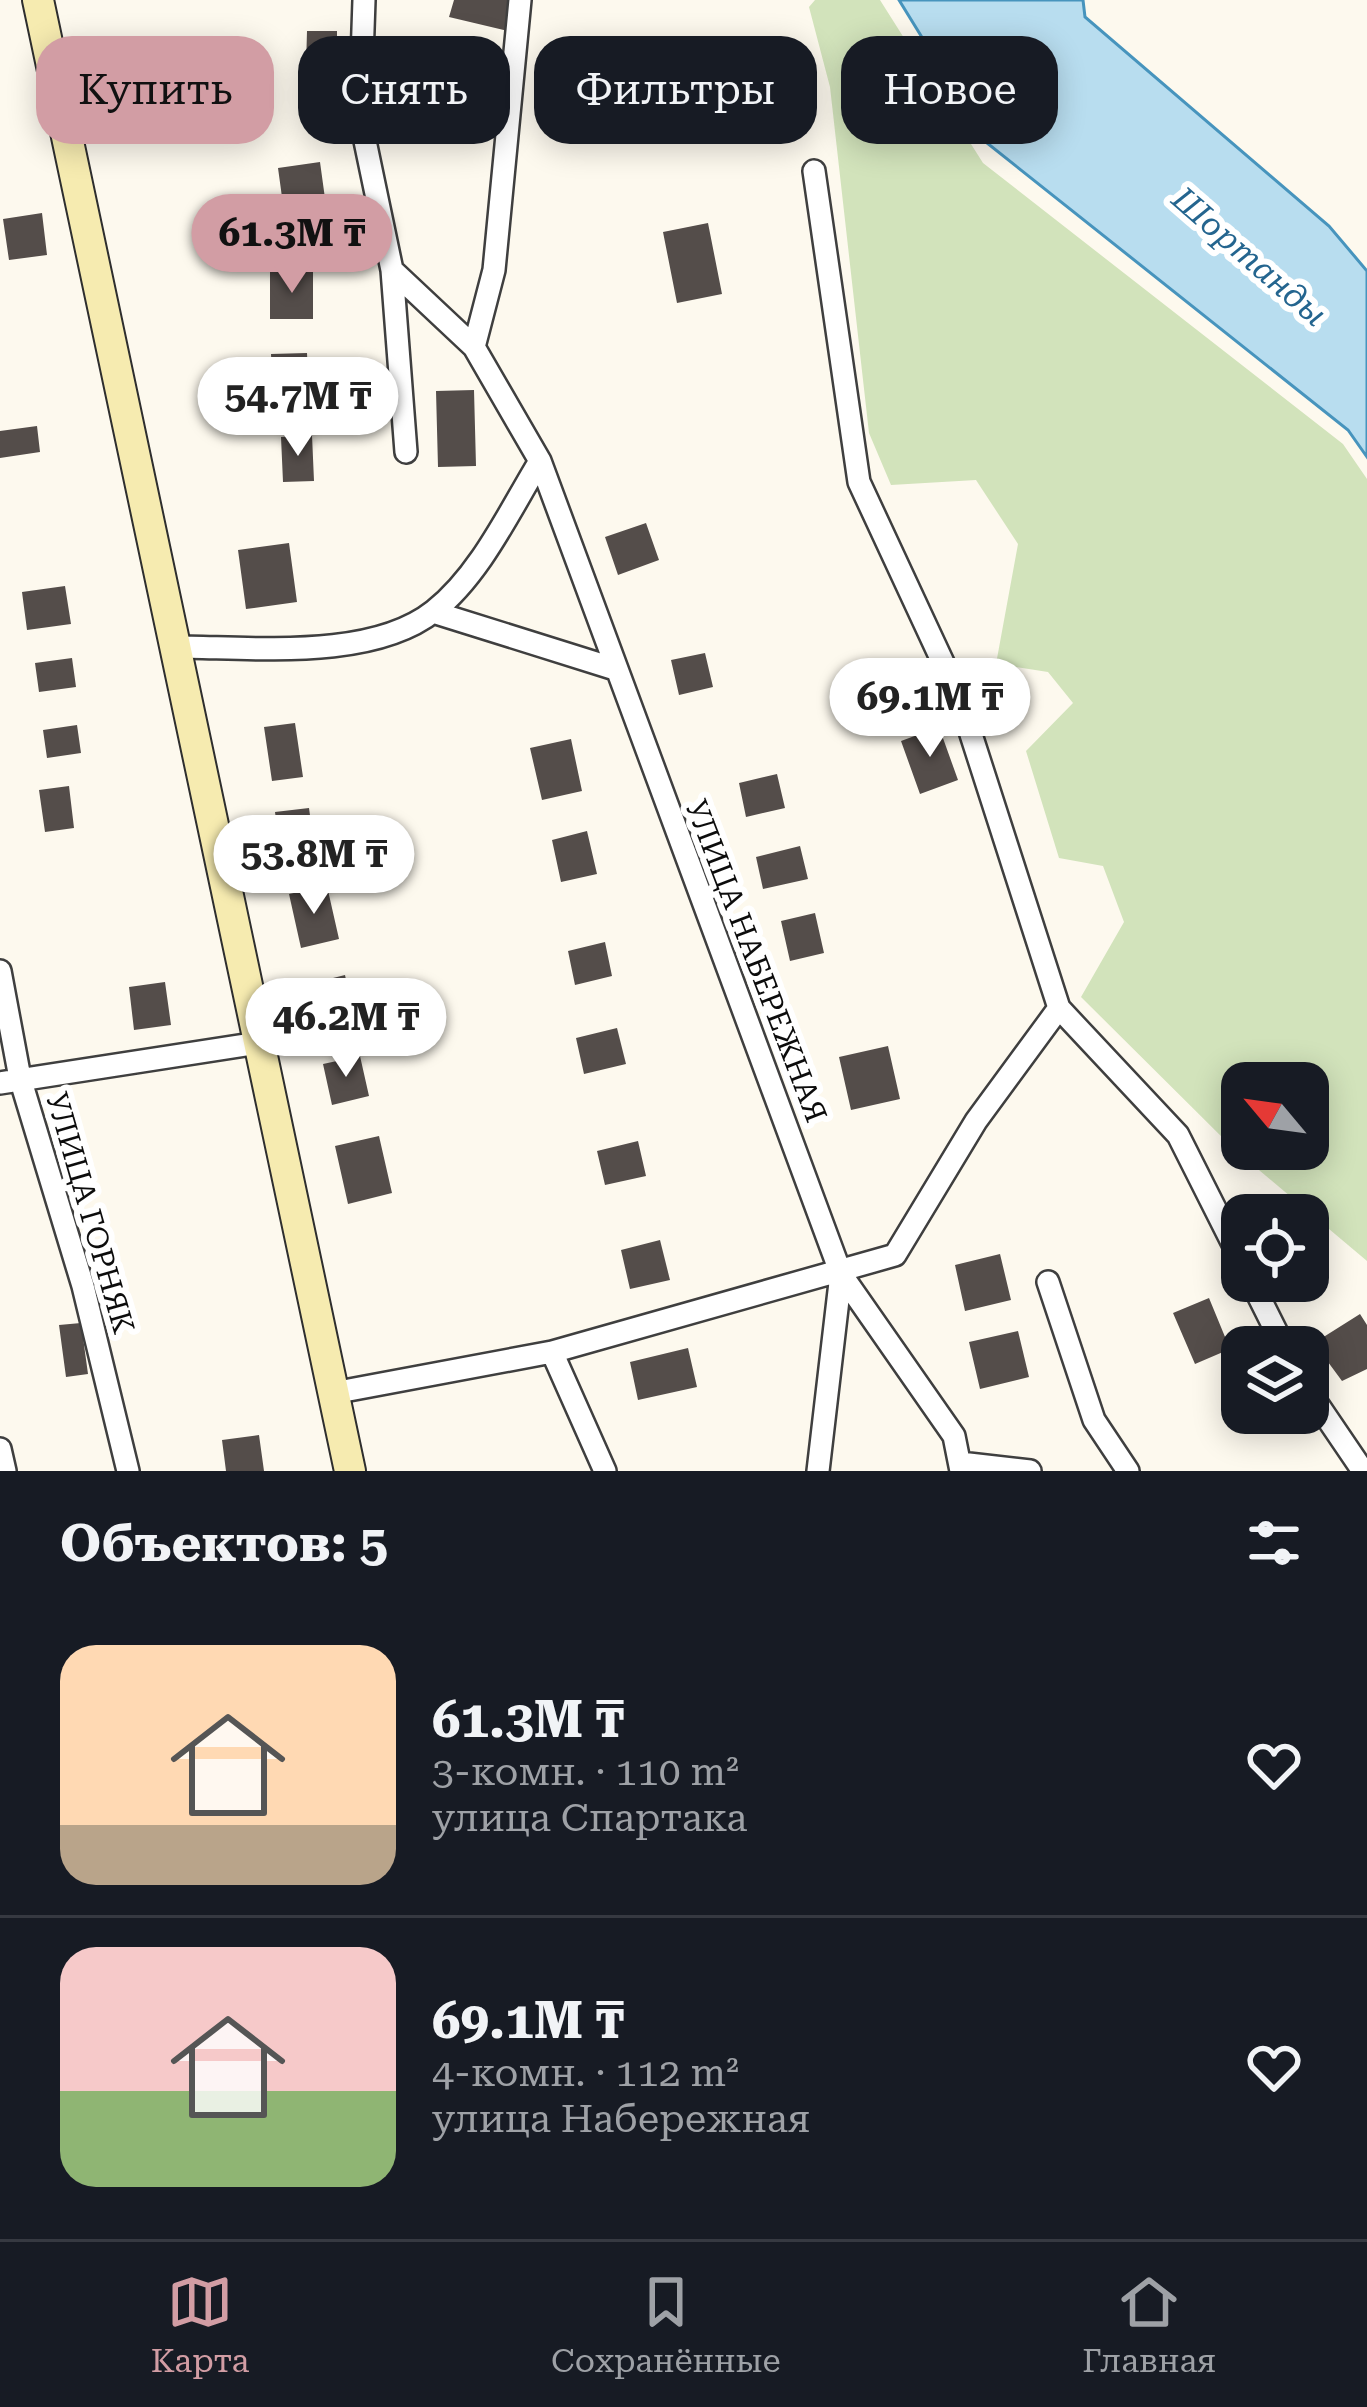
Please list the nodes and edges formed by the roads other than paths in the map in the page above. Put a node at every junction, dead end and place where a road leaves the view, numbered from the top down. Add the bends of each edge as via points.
1 (38, 0) edge
2 (364, 0) edge
3 (520, 0) edge
4 (814, 171) dead end
5 (392, 271) junction
6 (474, 346) junction
7 (406, 452) dead end
8 (540, 460) junction
9 (433, 612) junction
10 (174, 647) junction
11 (615, 669) junction
12 (0, 971) edge
13 (1059, 1008) junction
14 (258, 1043) junction
15 (10, 1081) edge
16 (1221, 1220) edge
17 (841, 1274) junction
18 (1048, 1282) dead end
19 (552, 1352) junction
20 (333, 1393) junction
21 (1329, 1421) edge
22 (0, 1448) edge
23 (961, 1467) edge
24 (5, 1471) edge
25 (128, 1471) edge
26 (350, 1471) edge
27 (605, 1471) edge
28 (818, 1471) edge
29 (1030, 1471) edge
30 (1128, 1471) edge
31 (1363, 1471) edge

1 - 10 street
2 - 5 street via 360,117
3 - 6 street via 494,271
4 - 13 street via 859,482 959,697
5 - 6 street, УЛИЦА НАБЕРЕЖНАЯ
5 - 7 street
6 - 8 street, УЛИЦА НАБЕРЕЖНАЯ
8 - 9 street via 483,553
8 - 11 street, УЛИЦА НАБЕРЕЖНАЯ
9 - 10 street via 347,648
9 - 11 street
10 - 14 street
11 - 17 street, УЛИЦА НАБЕРЕЖНАЯ
12 - 15 street, УЛИЦА ГОРНЯК
13 - 16 street via 1178,1135
13 - 17 street via 976,1121 895,1255
14 - 15 street
14 - 20 street
15 - 25 street, УЛИЦА ГОРНЯК via 83,1286
17 - 19 street
17 - 23 street via 954,1436
17 - 28 street
18 - 30 street via 1094,1420
19 - 20 street
19 - 27 street
20 - 26 street
21 - 31 street
22 - 24 street
23 - 29 street

